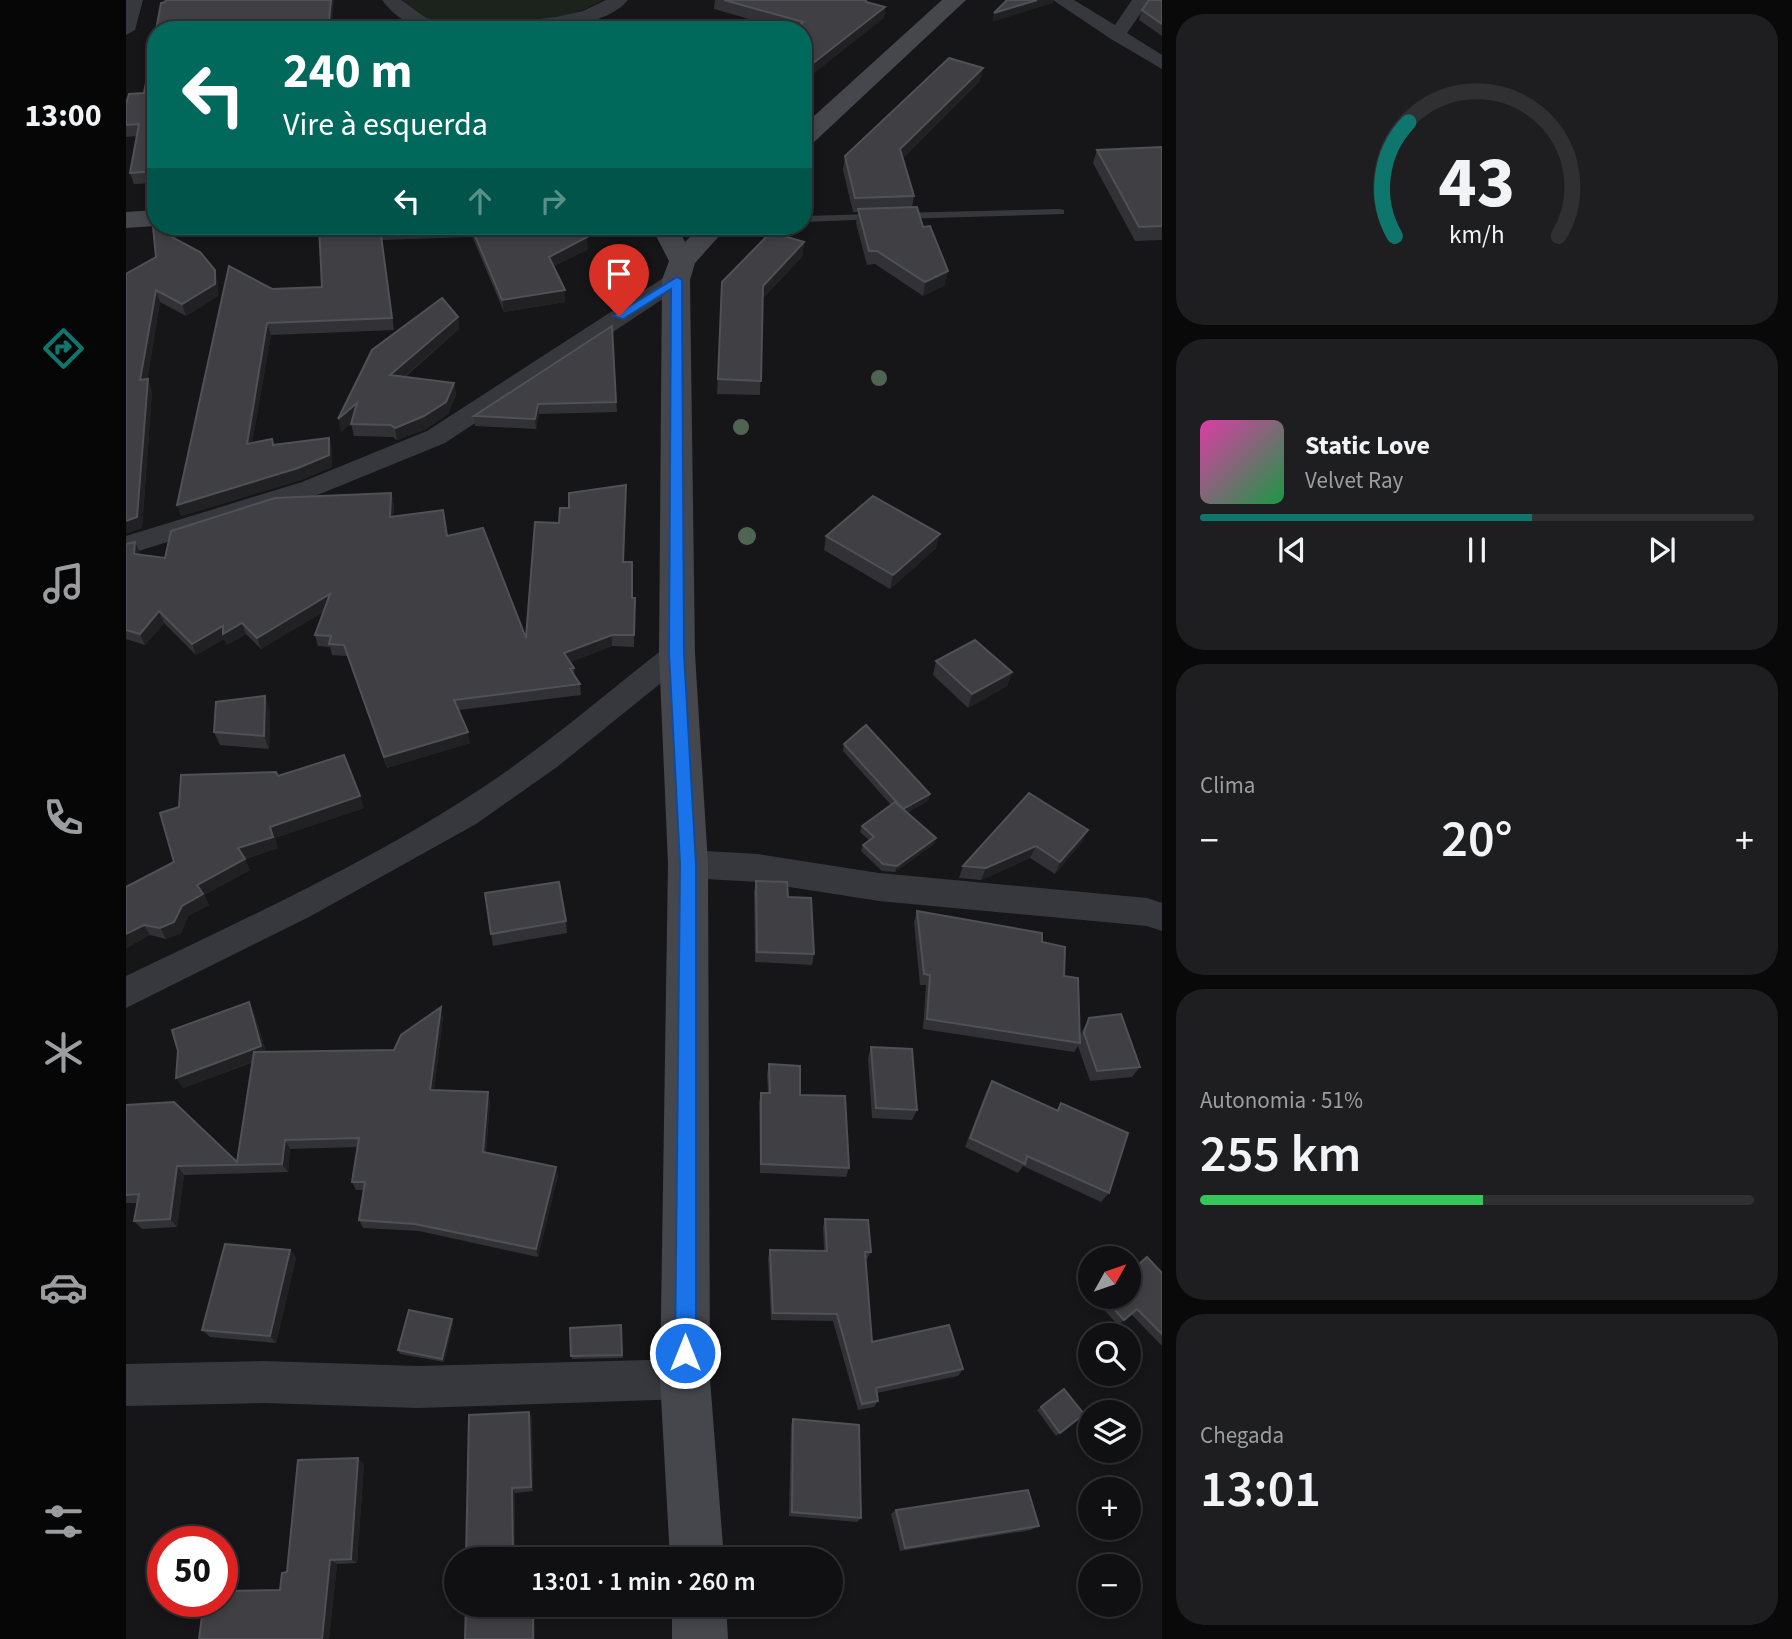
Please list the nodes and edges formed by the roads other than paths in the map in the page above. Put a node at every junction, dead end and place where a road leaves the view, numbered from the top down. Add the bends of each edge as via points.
1 (391, 0) edge
2 (619, 0) edge
3 (955, 0) edge
4 (1062, 0) edge
5 (1141, 0) edge
6 (131, 4) edge
7 (416, 21) edge
8 (555, 21) edge
9 (126, 30) edge
10 (1117, 35) junction
11 (1160, 61) edge
12 (812, 131) edge
13 (1060, 212) dead end
14 (147, 219) edge
15 (812, 219) edge
16 (126, 220) edge
17 (667, 235) edge
18 (708, 235) edge
19 (679, 271) junction
20 (126, 546) edge
21 (677, 653) junction
22 (688, 864) junction
23 (1162, 916) edge
24 (126, 993) edge
25 (685, 1380) junction
26 (126, 1385) edge
27 (696, 1547) edge
28 (699, 1617) edge
29 (699, 1639) edge

1 - 7 street
2 - 8 street via 587,15
3 - 12 main road
4 - 10 street
5 - 10 street
6 - 9 street
10 - 11 street
13 - 15 lane
14 - 16 main road
17 - 19 main road
18 - 19 main road
19 - 20 street via 436,436 311,488
19 - 21 main road
21 - 22 main road
21 - 24 street via 467,814
22 - 23 street
22 - 25 main road
25 - 26 street via 418,1387 264,1382
25 - 27 main road
28 - 29 main road

